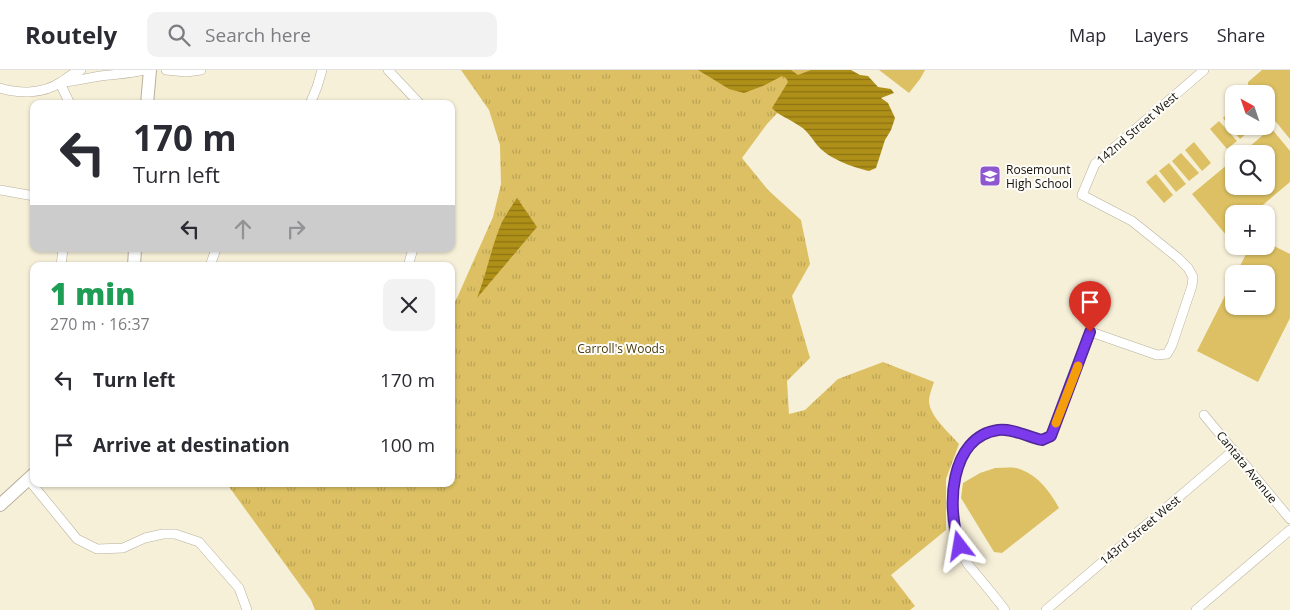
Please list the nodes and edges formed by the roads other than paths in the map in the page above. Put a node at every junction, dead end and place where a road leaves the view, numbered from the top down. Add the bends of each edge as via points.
1 (81, 70) edge
2 (145, 70) edge
3 (150, 70) edge
4 (166, 70) edge
5 (201, 70) edge
6 (322, 70) edge
7 (388, 70) edge
8 (1204, 70) edge
9 (60, 82) junction
10 (0, 88) edge
11 (68, 100) edge
12 (147, 100) edge
13 (312, 100) edge
14 (416, 100) edge
15 (0, 190) edge
16 (30, 195) edge
17 (1204, 415) dead end
18 (1234, 450) junction
19 (30, 478) edge
20 (38, 487) edge
21 (0, 505) edge
22 (1290, 519) edge
23 (1290, 530) edge
24 (247, 610) edge
25 (1005, 610) edge
26 (1046, 610) edge
27 (1196, 610) edge

1 - 9 street
2 - 9 street via 78,82
3 - 12 street
4 - 5 street
6 - 13 street
7 - 14 street
8 - 25 street, 142nd Street West via 1095,164 1082,195 1132,222 1188,268 1192,286 1167,354 1157,355 1090,332 1051,436 1042,440 999,429 980,435 966,448 954,482 954,531 965,560
9 - 10 street via 35,91
9 - 11 street
15 - 16 street
17 - 18 street, Cantata Avenue
18 - 22 street, Cantata Avenue
18 - 26 street, 143rd Street West
19 - 21 street
20 - 24 street via 77,539 97,549 123,548 163,534 175,534 200,542 239,588
23 - 27 street

